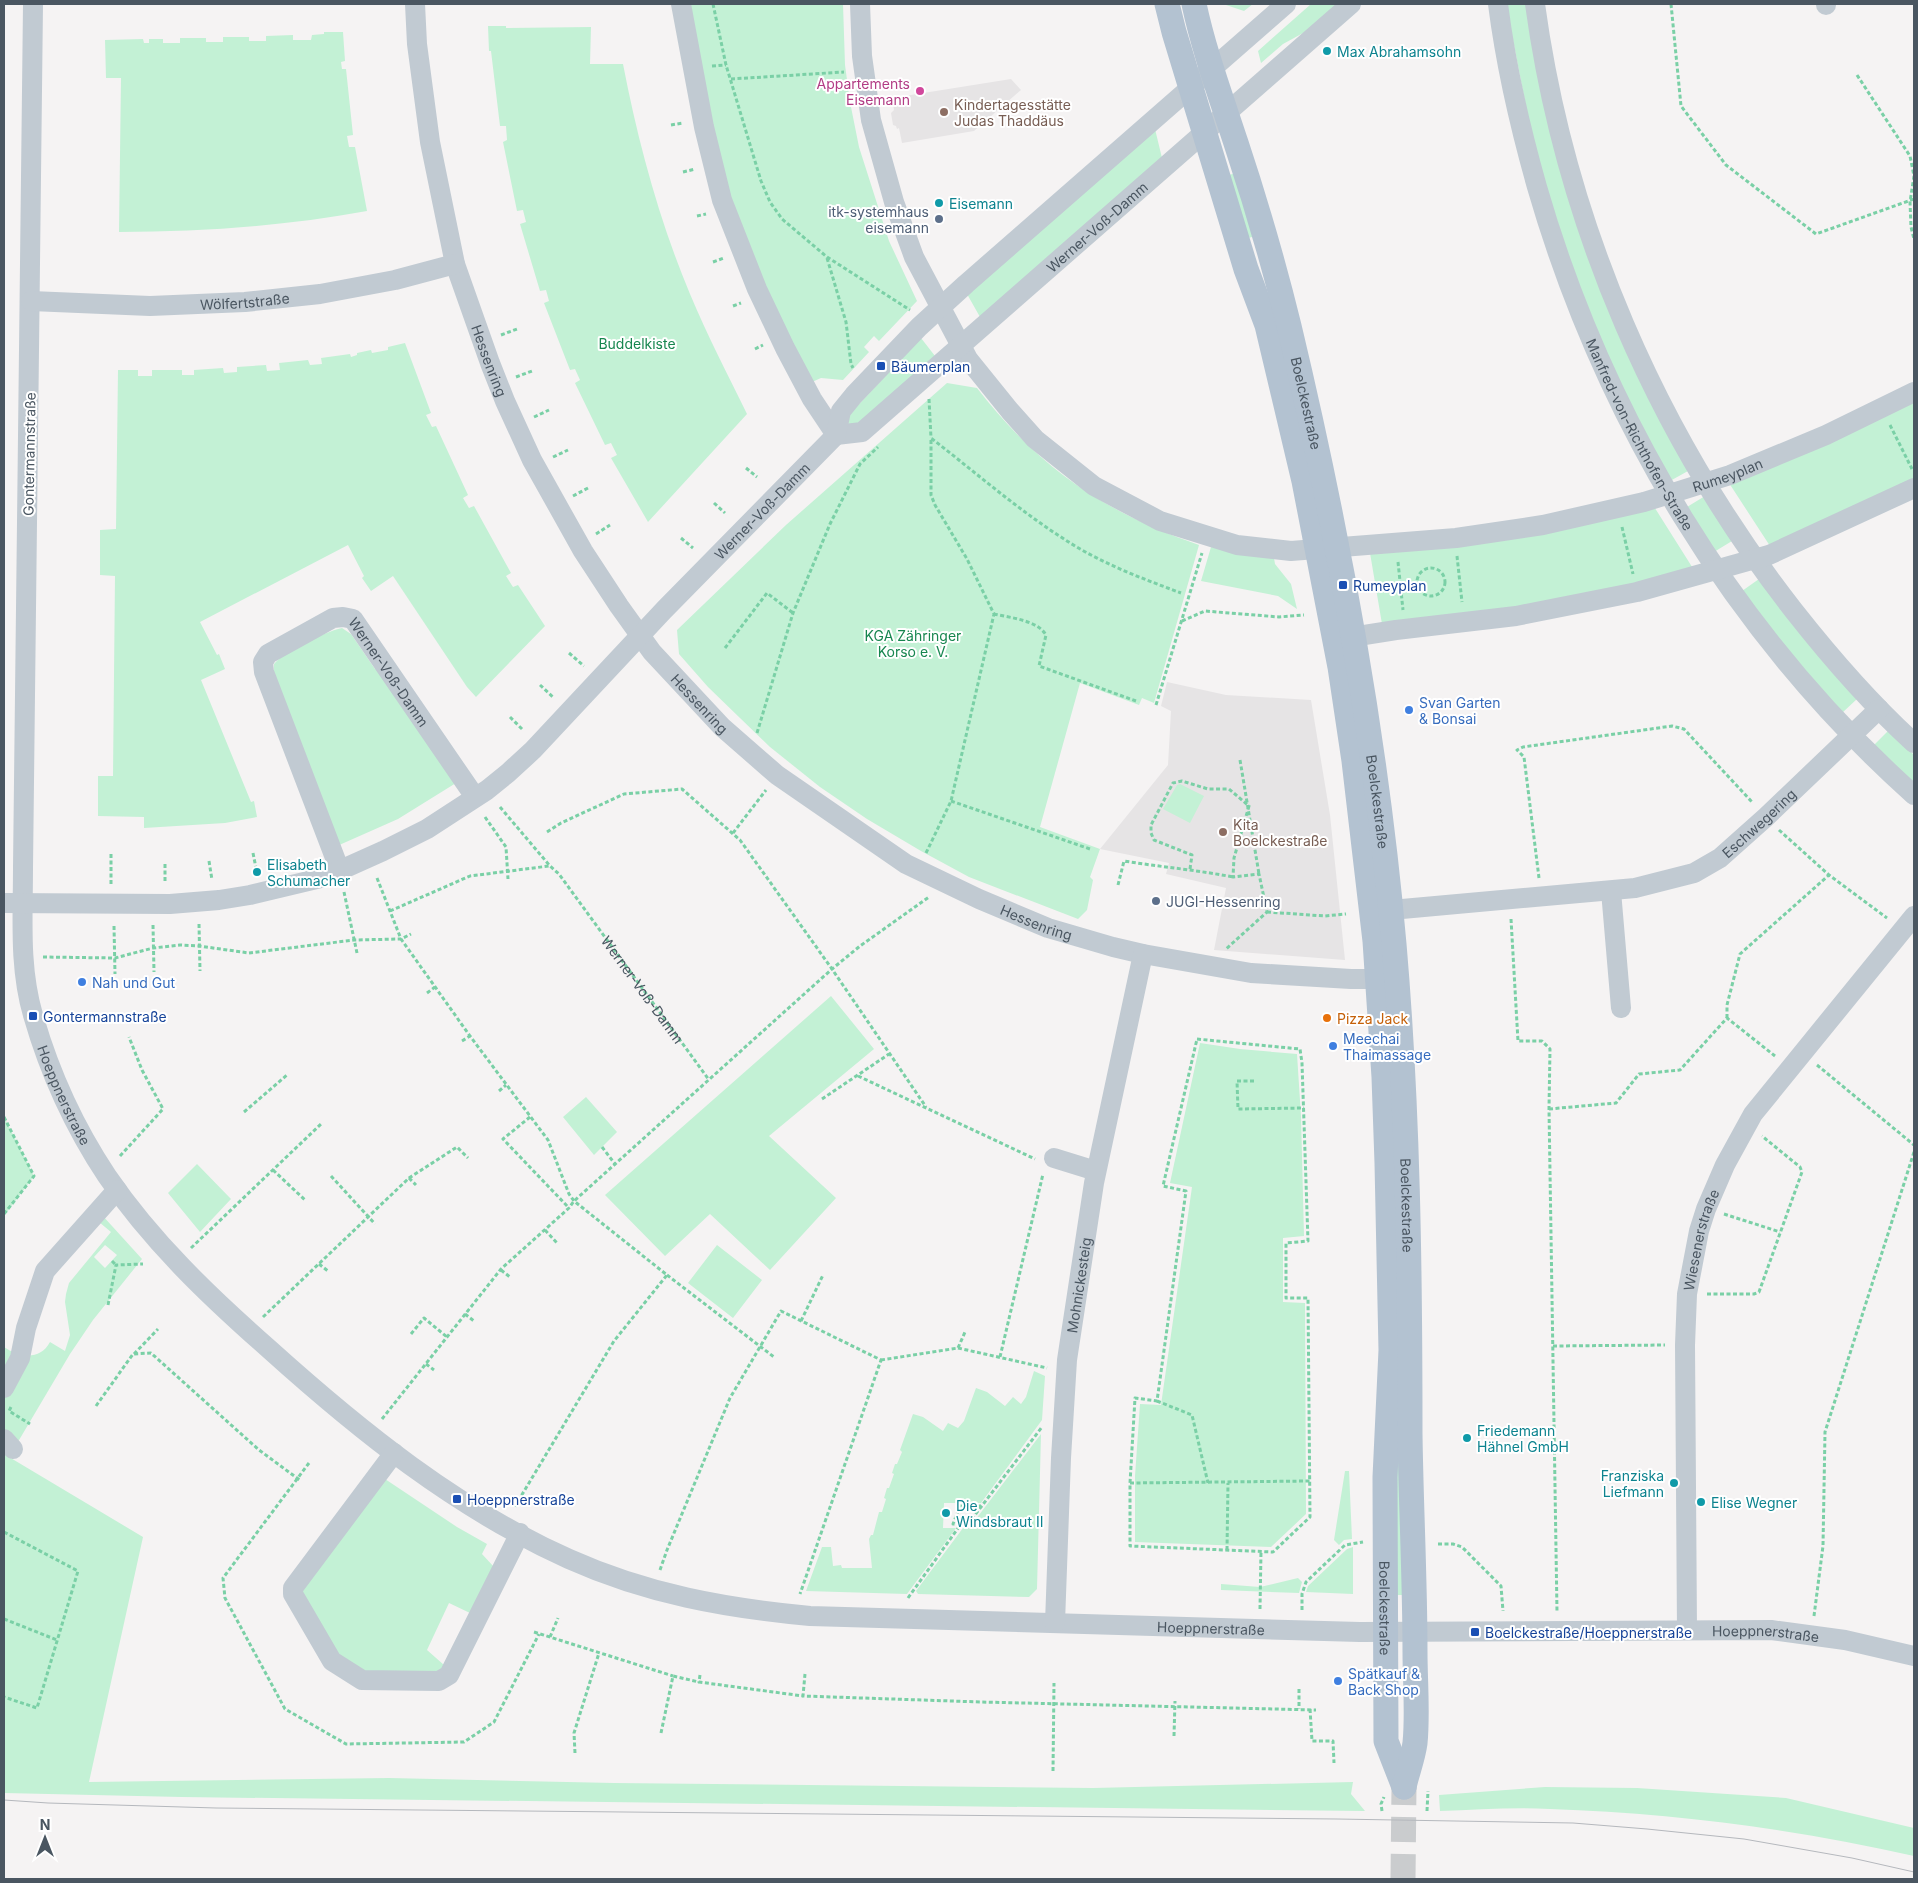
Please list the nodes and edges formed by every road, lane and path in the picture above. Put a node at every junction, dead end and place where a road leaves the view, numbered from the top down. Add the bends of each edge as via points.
1 (33, 4) edge
2 (415, 4) edge
3 (681, 4) edge
4 (713, 4) edge
5 (860, 4) edge
6 (1167, 4) edge
7 (1194, 4) edge
8 (1286, 4) edge
9 (1351, 4) edge
10 (1498, 4) edge
11 (1535, 4) edge
12 (1671, 4) edge
13 (1212, 68) junction
14 (850, 71) dead end
15 (1857, 76) dead end
16 (731, 79) junction
17 (1190, 87) junction
18 (1226, 113) junction
19 (683, 123) dead end
20 (671, 125) dead end
21 (1205, 132) junction
22 (695, 169) dead end
23 (683, 172) dead end
24 (1914, 199) edge
25 (1910, 202) junction
26 (709, 213) dead end
27 (697, 216) dead end
28 (1914, 239) edge
29 (827, 257) junction
30 (725, 258) dead end
31 (713, 262) dead end
32 (1271, 262) junction
33 (455, 264) junction
34 (1246, 269) junction
35 (31, 302) junction
36 (744, 302) dead end
37 (733, 306) dead end
38 (940, 307) junction
39 (912, 312) dead end
40 (517, 329) dead end
41 (496, 337) dead end
42 (960, 346) junction
43 (532, 371) dead end
44 (856, 371) dead end
45 (511, 380) dead end
46 (1914, 392) edge
47 (928, 394) dead end
48 (929, 402) junction
49 (922, 408) dead end
50 (549, 410) dead end
51 (528, 420) dead end
52 (1889, 423) dead end
53 (836, 436) junction
54 (931, 438) junction
55 (880, 445) dead end
56 (568, 450) dead end
57 (548, 460) dead end
58 (746, 468) dead end
59 (757, 478) dead end
60 (1914, 480) edge
61 (1706, 483) junction
62 (588, 488) dead end
63 (1669, 495) junction
64 (568, 499) dead end
65 (714, 503) dead end
66 (725, 513) dead end
67 (1620, 522) dead end
68 (610, 525) dead end
69 (591, 537) dead end
70 (682, 538) dead end
71 (1205, 546) dead end
72 (693, 548) dead end
73 (1327, 549) junction
74 (1457, 549) dead end
75 (1755, 559) junction
76 (1398, 561) dead end
77 (1718, 570) junction
78 (1634, 580) dead end
79 (1417, 584) junction
80 (1401, 586) junction
81 (1372, 590) dead end
82 (1181, 592) dead end
83 (1463, 607) dead end
84 (792, 613) junction
85 (1404, 613) dead end
86 (994, 614) junction
87 (1304, 615) dead end
88 (1182, 622) junction
89 (640, 636) junction
90 (1344, 638) junction
91 (725, 648) dead end
92 (569, 653) dead end
93 (584, 666) dead end
94 (540, 685) dead end
95 (554, 698) dead end
96 (1136, 701) dead end
97 (1156, 704) dead end
98 (1879, 709) junction
99 (510, 716) dead end
100 (523, 730) dead end
101 (1852, 734) junction
102 (756, 737) dead end
103 (1914, 743) edge
104 (1240, 760) dead end
105 (769, 786) dead end
106 (1914, 795) edge
107 (475, 797) junction
108 (951, 801) junction
109 (1249, 806) junction
110 (500, 807) dead end
111 (1758, 809) dead end
112 (485, 817) dead end
113 (1773, 825) dead end
114 (547, 832) dead end
115 (733, 833) junction
116 (1090, 849) dead end
117 (111, 852) dead end
118 (253, 853) dead end
119 (925, 855) dead end
120 (209, 861) dead end
121 (165, 864) dead end
122 (550, 866) junction
123 (1190, 869) junction
124 (340, 871) junction
125 (508, 871) junction
126 (257, 873) dead end
127 (1259, 874) junction
128 (1829, 875) junction
129 (1233, 877) junction
130 (377, 878) dead end
131 (508, 879) dead end
132 (212, 880) dead end
133 (166, 883) dead end
134 (111, 884) dead end
135 (1118, 885) dead end
136 (1540, 886) dead end
137 (1611, 891) junction
138 (344, 892) dead end
139 (935, 892) dead end
140 (13, 903) edge
141 (390, 910) junction
142 (1391, 910) junction
143 (1267, 912) junction
144 (1346, 914) dead end
145 (1914, 916) edge
146 (1511, 918) dead end
147 (1894, 923) dead end
148 (198, 924) dead end
149 (153, 925) dead end
150 (114, 926) dead end
151 (411, 934) dead end
152 (402, 939) junction
153 (354, 940) junction
154 (199, 946) junction
155 (154, 948) junction
156 (357, 953) dead end
157 (1143, 954) junction
158 (1225, 955) dead end
159 (44, 957) dead end
160 (115, 958) junction
161 (832, 969) junction
162 (200, 971) dead end
163 (154, 972) dead end
164 (115, 974) dead end
165 (1387, 979) junction
166 (435, 987) junction
167 (427, 993) dead end
168 (1621, 1008) dead end
169 (1726, 1018) junction
170 (470, 1036) junction
171 (129, 1037) dead end
172 (462, 1041) dead end
173 (889, 1054) junction
174 (1810, 1059) dead end
175 (1782, 1061) dead end
176 (287, 1075) dead end
177 (858, 1076) junction
178 (709, 1080) junction
179 (1254, 1081) dead end
180 (506, 1085) junction
181 (499, 1091) dead end
182 (822, 1099) dead end
183 (926, 1107) junction
184 (1304, 1108) junction
185 (1549, 1109) junction
186 (244, 1112) dead end
187 (530, 1116) junction
188 (4, 1117) edge
189 (320, 1124) dead end
190 (1762, 1136) dead end
191 (1914, 1145) edge
192 (602, 1147) dead end
193 (1914, 1152) edge
194 (120, 1156) dead end
195 (468, 1158) dead end
196 (1045, 1163) junction
197 (615, 1164) junction
198 (273, 1170) junction
199 (1096, 1171) junction
200 (331, 1176) dead end
201 (409, 1178) junction
202 (416, 1185) dead end
203 (117, 1190) junction
204 (304, 1200) dead end
205 (574, 1201) junction
206 (569, 1208) junction
207 (4, 1214) edge
208 (1723, 1214) dead end
209 (369, 1216) junction
210 (375, 1224) dead end
211 (545, 1230) junction
212 (1780, 1232) junction
213 (557, 1243) dead end
214 (190, 1248) dead end
215 (112, 1260) dead end
216 (143, 1264) dead end
217 (319, 1264) junction
218 (116, 1265) junction
219 (501, 1270) junction
220 (328, 1271) dead end
221 (667, 1275) junction
222 (823, 1275) dead end
223 (510, 1277) dead end
224 (1706, 1294) dead end
225 (108, 1305) dead end
226 (466, 1314) junction
227 (262, 1318) dead end
228 (474, 1321) dead end
229 (801, 1321) junction
230 (158, 1329) dead end
231 (965, 1332) dead end
232 (410, 1334) dead end
233 (447, 1337) junction
234 (1666, 1345) dead end
235 (760, 1346) junction
236 (1553, 1346) junction
237 (958, 1348) junction
238 (133, 1354) junction
239 (774, 1357) dead end
240 (1000, 1357) junction
241 (881, 1360) junction
242 (426, 1364) junction
243 (1050, 1368) dead end
244 (434, 1370) dead end
245 (8, 1396) edge
246 (1157, 1401) junction
247 (96, 1406) dead end
248 (382, 1419) dead end
249 (1045, 1422) dead end
250 (30, 1424) dead end
251 (394, 1453) junction
252 (301, 1481) dead end
253 (1310, 1481) junction
254 (1130, 1483) junction
255 (1208, 1483) junction
256 (1228, 1483) junction
257 (982, 1506) junction
258 (514, 1508) dead end
259 (961, 1524) junction
260 (4, 1532) edge
261 (520, 1533) junction
262 (1364, 1542) dead end
263 (1438, 1544) dead end
264 (1227, 1550) junction
265 (1261, 1551) junction
266 (660, 1570) dead end
267 (800, 1594) dead end
268 (908, 1598) dead end
269 (1260, 1609) dead end
270 (1302, 1610) dead end
271 (1503, 1611) dead end
272 (1557, 1612) dead end
273 (1814, 1616) dead end
274 (558, 1618) dead end
275 (4, 1619) edge
276 (1055, 1623) junction
277 (1687, 1630) junction
278 (534, 1632) dead end
279 (1385, 1632) junction
280 (1415, 1632) junction
281 (550, 1637) junction
282 (56, 1640) junction
283 (599, 1652) junction
284 (1914, 1656) edge
285 (804, 1674) dead end
286 (700, 1675) dead end
287 (674, 1676) junction
288 (698, 1682) junction
289 (1054, 1683) dead end
290 (1299, 1689) dead end
291 (803, 1696) junction
292 (4, 1697) edge
293 (1175, 1701) dead end
294 (1054, 1703) junction
295 (1174, 1706) junction
296 (1299, 1709) junction
297 (1310, 1709) junction
298 (1316, 1710) dead end
299 (661, 1733) dead end
300 (1174, 1736) dead end
301 (576, 1753) dead end
302 (1334, 1763) dead end
303 (1053, 1771) dead end
304 (1384, 1798) dead end
305 (1382, 1811) dead end

1 - 35 street, Gontermannstraße
2 - 33 street, Hessenring via 430,142
3 - 53 street via 702,118 722,200 757,289 785,348
4 - 16 path
5 - 38 street via 867,96 878,146 905,237
6 - 17 main road, Boelckestraße
7 - 13 main road, Boelckestraße
8 - 13 street
9 - 18 street, Werner-Voß-Damm
10 - 63 street, Manfred-von-Richthofen-Straße via 1514,104 1549,229 1574,300 1619,402
11 - 61 street via 1551,96 1585,220 1630,338
12 - 25 path via 1681,106 1726,165 1816,234
13 - 17 street
13 - 18 main road, Boelckestraße
14 - 16 path
15 - 25 path via 1910,156 1914,176
16 - 29 path via 770,202 782,219
17 - 21 main road, Boelckestraße
17 - 38 street
18 - 21 street, Werner-Voß-Damm
18 - 32 main road, Boelckestraße
19 - 20 path
21 - 34 main road, Boelckestraße
21 - 42 street, Werner-Voß-Damm
22 - 23 path
24 - 25 path
25 - 28 path
26 - 27 path
29 - 39 path
29 - 44 path via 846,322 851,364
30 - 31 path
32 - 34 main road
32 - 73 main road, Boelckestraße via 1289,327
33 - 35 street, Wölfertstraße via 395,280 320,294 245,302 150,306
33 - 89 street, Hessenring via 490,364 532,460 583,551
34 - 73 main road, Boelckestraße via 1267,325 1299,461
35 - 140 street, Gontermannstraße via 23,868
36 - 37 path
38 - 42 street, Rumeyplan
38 - 53 street via 840,411
40 - 41 path
42 - 53 street, Werner-Voß-Damm via 862,432
42 - 73 street, Rumeyplan via 1035,439 1094,486 1160,521 1237,545 1291,551
43 - 45 path
46 - 61 street, Rumeyplan via 1826,436
47 - 48 path
48 - 49 path
48 - 54 path
50 - 51 path
52 - 60 path
53 - 89 street, Werner-Voß-Damm
54 - 82 path via 1064,540 1117,567
54 - 86 path via 931,495 934,505
55 - 84 path via 860,464
56 - 57 path
58 - 59 path
60 - 75 street via 1769,555
61 - 63 street, Rumeyplan
61 - 75 street
62 - 64 path
63 - 73 street, Rumeyplan via 1534,526 1464,537
63 - 77 street, Manfred-von-Richthofen-Straße
65 - 66 path
67 - 78 path
68 - 69 path
70 - 72 path
71 - 88 path
73 - 90 main road, Boelckestraße
74 - 83 path
75 - 77 street
75 - 98 street via 1815,637
76 - 80 path
77 - 90 street via 1591,602 1507,617
77 - 101 street, Manfred-von-Richthofen-Straße via 1782,658
79 - 79 path via 1419,590 1430,596 1441,591 1444,580 1437,570 1426,569 1420,573
79 - 80 path
80 - 81 path
80 - 85 path
84 - 91 path via 767,593
84 - 102 path
86 - 96 path via 1035,625 1042,630 1046,635 1039,666
86 - 108 path
87 - 88 path via 1279,617 1205,611
88 - 97 path
89 - 107 street, Werner-Voß-Damm via 533,750
89 - 157 street, Hessenring via 662,664 722,726 777,776 906,864 1048,928
90 - 142 main road, Boelckestraße via 1370,745
90 - 165 main road, Boelckestraße via 1367,869
92 - 93 path
94 - 95 path
98 - 101 street, Eschwegering
98 - 103 street
99 - 100 path
101 - 106 street, Manfred-von-Richthofen-Straße
101 - 137 street, Eschwegering via 1720,858 1694,873
104 - 109 path
105 - 115 path
107 - 124 street, Werner-Voß-Damm via 426,829
107 - 124 street, Werner-Voß-Damm via 353,619 333,618 268,654 263,662 264,672
108 - 116 path
108 - 119 path
109 - 123 path via 1230,789 1208,789 1182,781 1173,783 1151,825 1151,833 1154,840 1162,845 1192,855
109 - 127 path
109 - 129 path via 1234,858
110 - 122 path, Werner-Voß-Damm
111 - 136 path via 1684,729 1672,726 1523,746 1517,750 1524,756
112 - 125 path via 506,847
113 - 128 path
114 - 115 path via 624,794 682,789
115 - 161 path
117 - 134 path
118 - 126 path
120 - 132 path
121 - 133 path
122 - 125 path
122 - 178 path, Werner-Voß-Damm
123 - 129 path
123 - 135 path via 1124,861
124 - 140 street, Werner-Voß-Damm via 285,888 219,900 170,904
125 - 131 path
125 - 141 path via 470,876
127 - 129 path
127 - 143 path
128 - 147 path
128 - 169 path via 1740,954
130 - 141 path
137 - 142 street, Eschwegering
137 - 168 street
138 - 153 path
139 - 161 path
140 - 203 street, Hoeppnerstraße via 29,1002 40,1039 71,1111
141 - 152 path
142 - 165 main road, Boelckestraße
143 - 144 path via 1324,916
143 - 158 path via 1226,948
145 - 277 street, Wiesenerstraße via 1753,1114 1725,1165 1699,1231 1687,1294 1685,1345
146 - 185 path via 1518,1041 1542,1041 1550,1049
148 - 154 path
149 - 155 path
150 - 160 path
151 - 152 path
152 - 153 path
152 - 166 path
153 - 154 path via 249,953
153 - 156 path
154 - 155 path
154 - 162 path
155 - 160 path
155 - 163 path
157 - 165 street, Hessenring via 1251,972
157 - 199 street, Mohnickesteig
159 - 160 path
160 - 164 path
161 - 173 path
161 - 178 path
165 - 279 main road, Boelckestraße via 1384,1077 1391,1350 1385,1477
165 - 280 main road, Boelckestraße via 1407,1184
166 - 167 path
166 - 170 path
169 - 175 path
169 - 185 path via 1680,1070 1639,1074 1616,1103
170 - 172 path
170 - 180 path
171 - 194 path via 162,1109
173 - 177 path
173 - 183 path
174 - 191 path
176 - 186 path
177 - 182 path
177 - 183 path
178 - 197 path
179 - 184 path via 1238,1081 1238,1109
180 - 181 path
180 - 187 path
183 - 196 path
184 - 246 path via 1300,1049 1197,1039 1163,1186 1186,1191
184 - 253 path via 1308,1241 1286,1243 1286,1298 1308,1298
185 - 236 path
187 - 205 path via 548,1140
187 - 206 path via 503,1139
188 - 207 path via 34,1176
189 - 198 path
190 - 212 path via 1802,1172
192 - 197 path
193 - 273 path via 1825,1432 1823,1546
195 - 201 path via 457,1147
196 - 199 street
196 - 240 path
197 - 205 path
198 - 204 path
198 - 214 path
199 - 276 street, Mohnickesteig via 1067,1360 1060,1458
200 - 209 path
201 - 202 path
201 - 209 path
203 - 245 street via 45,1271
203 - 251 street, Hoeppnerstraße via 166,1252 205,1292 320,1395
205 - 206 path
205 - 221 path
206 - 211 path
208 - 212 path
209 - 210 path
209 - 217 path
211 - 213 path
211 - 219 path
212 - 224 path via 1759,1292
215 - 218 path
216 - 218 path
217 - 220 path
217 - 227 path
218 - 225 path
219 - 223 path
219 - 226 path
221 - 235 path
221 - 258 path via 614,1341
222 - 229 path
226 - 228 path
226 - 233 path
229 - 235 path via 781,1312
229 - 241 path
230 - 238 path
231 - 237 path
232 - 233 path via 424,1318
233 - 242 path
234 - 236 path
235 - 239 path
235 - 266 path via 730,1398
236 - 272 path
237 - 240 path
237 - 241 path
238 - 247 path
238 - 252 path via 151,1353 259,1450
240 - 243 path
241 - 267 path
242 - 244 path
242 - 248 path
245 - 250 path via 8,1411
246 - 254 path via 1135,1398
246 - 255 path via 1192,1415
249 - 257 path
251 - 261 street, Hoeppnerstraße via 458,1499
251 - 261 street via 293,1588 293,1594 332,1662 362,1680 439,1681 450,1675
253 - 256 path
253 - 265 path via 1310,1517 1273,1552
254 - 255 path
254 - 264 path via 1130,1546
255 - 256 path
256 - 264 path
257 - 259 path via 968,1524
257 - 259 path via 960,1506 954,1524
259 - 268 path
260 - 282 path via 78,1571
261 - 276 street, Hoeppnerstraße via 568,1558 622,1580 704,1602 810,1616
262 - 270 path via 1345,1545 1306,1582
263 - 271 path via 1454,1544 1462,1548 1501,1586
264 - 265 path
265 - 269 path
274 - 281 path
275 - 282 path
276 - 279 street, Hoeppnerstraße
277 - 280 street, Hoeppnerstraße
277 - 284 street, Hoeppnerstraße via 1771,1630 1845,1640
278 - 281 path
279 - 280 street, Hoeppnerstraße
279 - 280 main road, Boelckestraße via 1386,1741 1404,1787 1415,1745
281 - 283 path
282 - 292 path via 36,1708
283 - 287 path
283 - 301 path via 574,1733
285 - 291 path
286 - 288 path
287 - 288 path
287 - 299 path
288 - 291 path
289 - 294 path
290 - 296 path
291 - 294 path
293 - 295 path
294 - 295 path
294 - 303 path
295 - 296 path
295 - 300 path
296 - 297 path
297 - 298 path
297 - 302 path via 1312,1741 1333,1741
304 - 305 path

